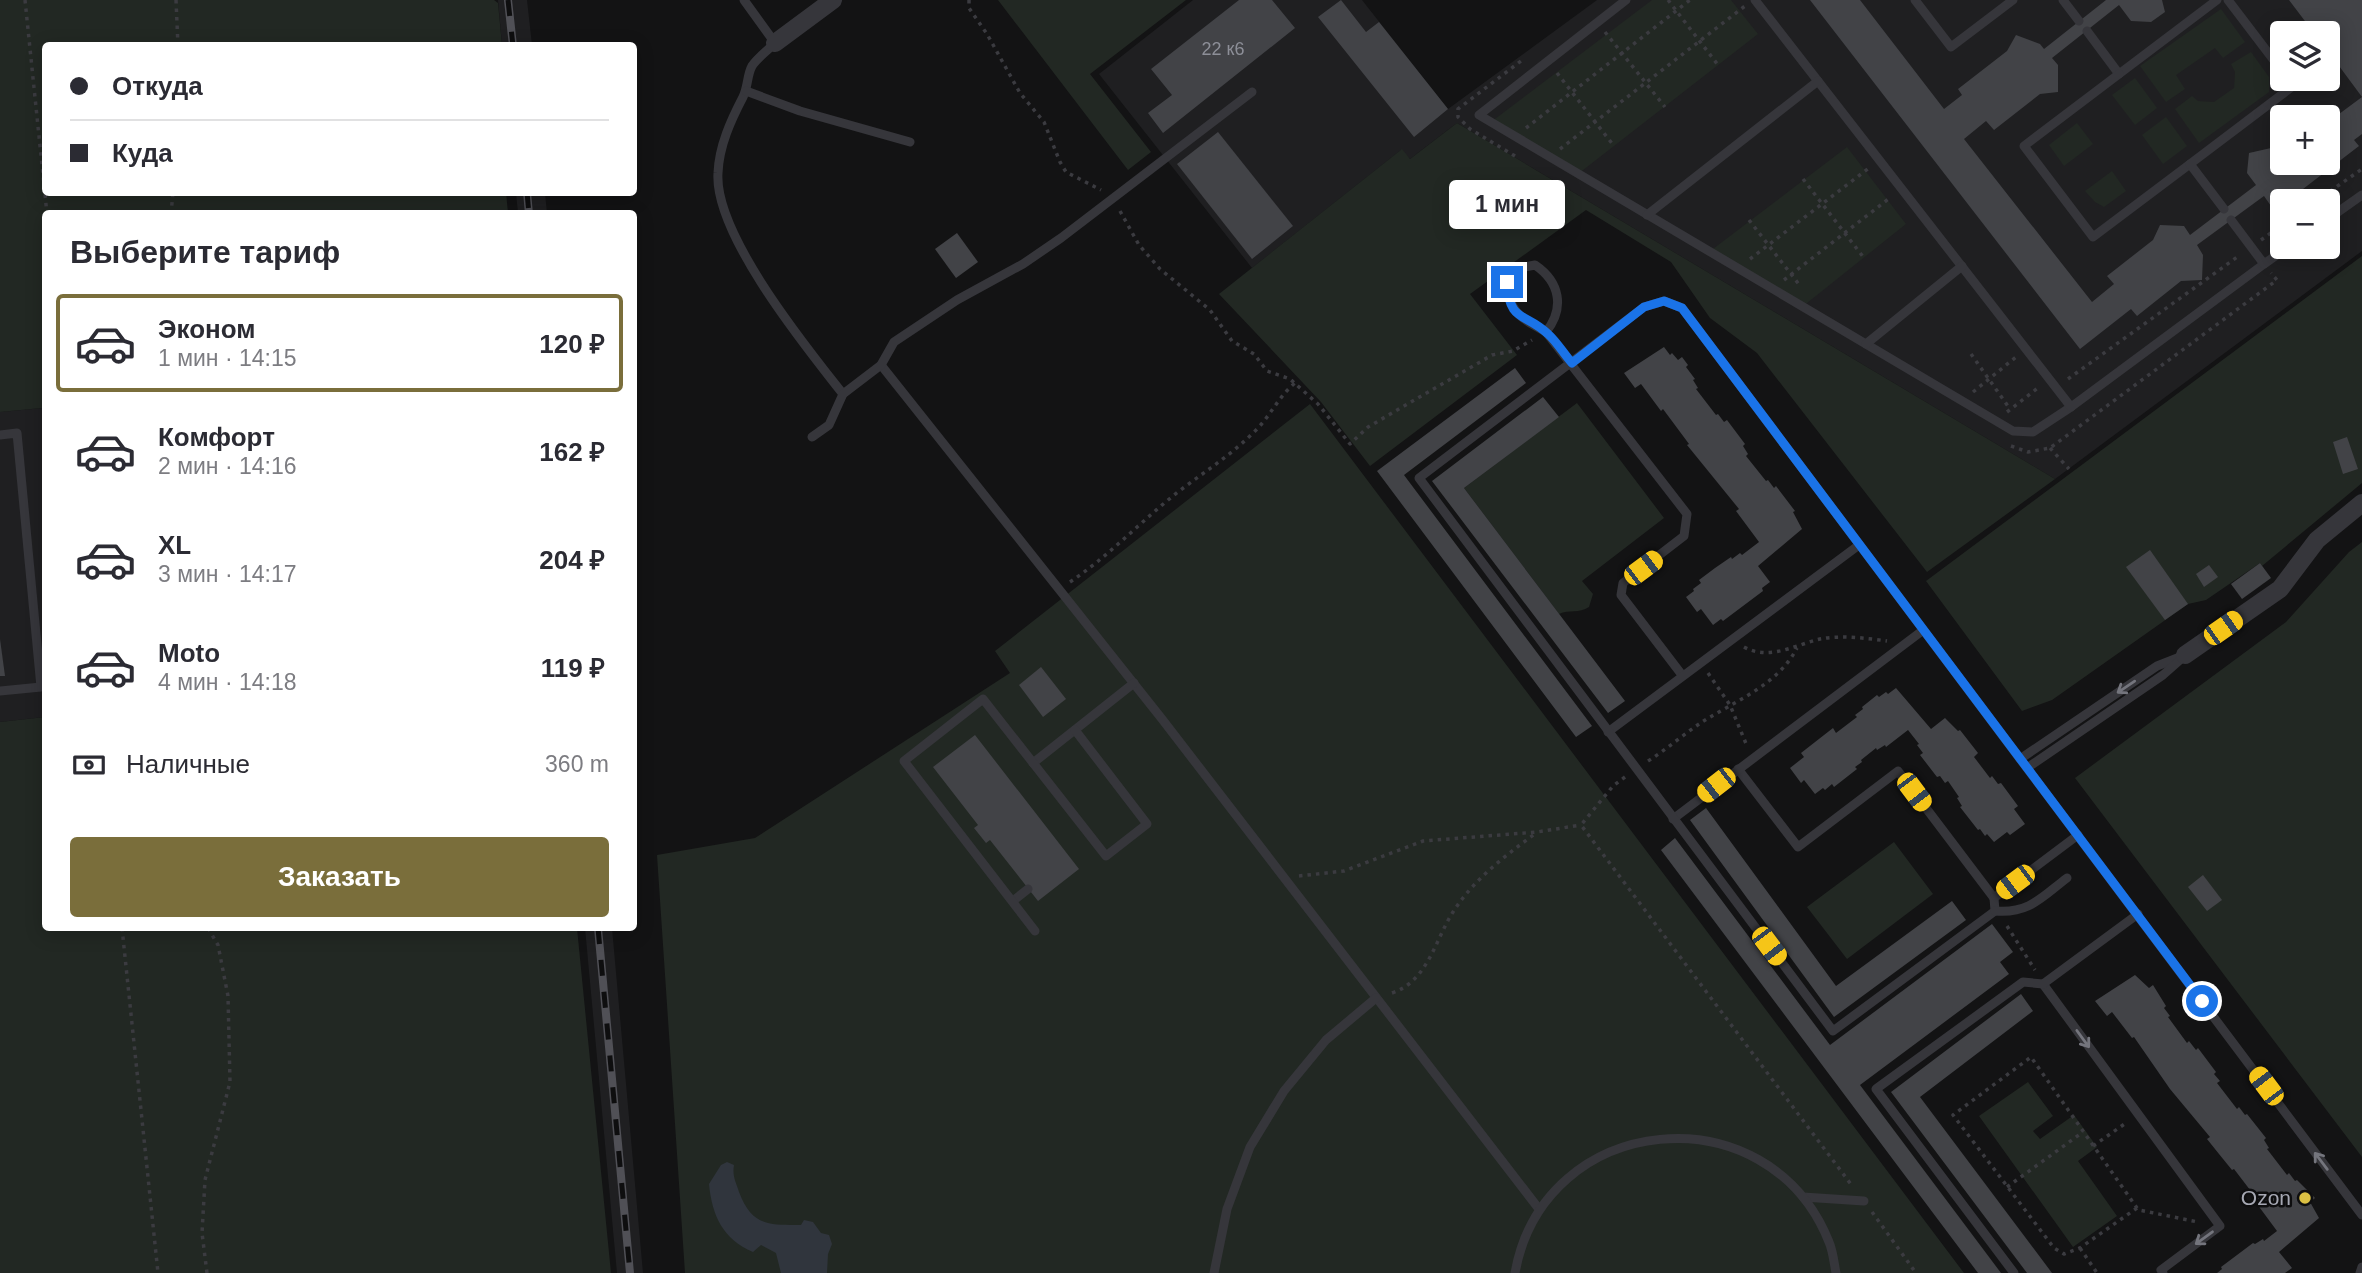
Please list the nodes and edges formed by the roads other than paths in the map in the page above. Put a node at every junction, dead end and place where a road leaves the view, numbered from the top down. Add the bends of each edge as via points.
1 (744, 0) edge
2 (833, 0) edge
3 (1626, 0) edge
4 (1754, 0) edge
5 (1915, 0) edge
6 (2013, 0) edge
7 (2063, 0) edge
8 (2217, 0) edge
9 (2228, 0) edge
10 (2079, 22) dead end
11 (2087, 31) dead end
12 (775, 43) junction
13 (2270, 55) edge
14 (2119, 74) junction
15 (1818, 81) junction
16 (746, 91) junction
17 (2286, 91) edge
18 (1252, 92) dead end
19 (910, 142) dead end
20 (2190, 164) junction
21 (2362, 195) edge
22 (2224, 209) dead end
23 (2340, 211) edge
24 (1647, 215) junction
25 (2231, 220) dead end
26 (2271, 259) edge
27 (2264, 264) junction
28 (1962, 267) junction
29 (1546, 332) junction
30 (1866, 344) junction
31 (1572, 363) junction
32 (881, 365) junction
33 (843, 394) junction
34 (2071, 407) junction
35 (0, 435) edge
36 (812, 437) dead end
37 (2362, 503) edge
38 (1858, 545) junction
39 (1922, 631) junction
40 (2185, 654) junction
41 (1682, 676) junction
42 (1134, 684) junction
43 (0, 691) edge
44 (1075, 730) junction
45 (1608, 733) junction
46 (2020, 758) junction
47 (1033, 763) junction
48 (2027, 768) junction
49 (1738, 769) junction
50 (1673, 819) junction
51 (2078, 835) junction
52 (2067, 878) dead end
53 (1028, 889) dead end
54 (1994, 898) junction
55 (1013, 901) junction
56 (1995, 911) junction
57 (2138, 914) junction
58 (1035, 931) dead end
59 (2043, 984) junction
60 (1376, 998) junction
61 (1803, 1197) junction
62 (1864, 1201) road end
63 (1539, 1209) junction
64 (2362, 1215) edge
65 (2362, 1267) edge
66 (1214, 1273) edge
67 (1515, 1273) edge
68 (1836, 1273) edge
69 (2014, 1273) edge
70 (2163, 1273) edge
71 (2360, 1273) edge

1 - 12 lane
2 - 12 street
3 - 24 lane via 1479,115
4 - 15 lane
5 - 6 lane via 1951,47
7 - 10 lane
8 - 14 lane
9 - 13 lane
11 - 14 lane
12 - 16 lane via 752,66
14 - 20 lane via 2024,146 2093,237
15 - 24 lane
15 - 28 lane
16 - 19 lane
16 - 33 lane via 728,126 717,174 723,209 785,321
17 - 20 lane
18 - 32 lane via 1023,264 894,342
20 - 22 lane
21 - 23 lane
24 - 30 lane
25 - 27 lane
26 - 27 lane
27 - 34 lane
28 - 30 lane
28 - 34 lane
29 - 29 lane via 1522,319 1508,302 1507,282 1519,268 1535,265 1548,274 1556,289 1558,312
29 - 31 lane
30 - 34 lane via 2013,431 2033,432
31 - 38 lane via 1644,307 1664,301 1682,308
31 - 41 lane via 1687,514 1685,536 1623,583 1621,595
31 - 45 lane via 1419,478
32 - 33 lane
32 - 42 lane
33 - 36 lane via 829,425
35 - 43 lane via 16,433 41,687
37 - 40 street via 2317,540 2280,589
38 - 39 lane
38 - 41 lane
39 - 46 lane
39 - 49 lane
40 -> 46 lane via 2157,666
40 - 48 lane via 2163,675
41 - 45 lane
42 - 44 lane
42 - 60 lane
44 - 47 lane
44 - 47 lane via 1147,824 1106,856
45 - 50 lane
46 - 48 lane
47 - 55 lane via 983,699 904,761
48 - 51 lane
49 - 50 lane
49 - 54 lane via 1798,847 1898,771
50 - 56 lane via 1833,1031
51 - 54 lane
51 - 57 lane
52 - 56 lane via 2030,906 2013,912
53 - 55 lane
54 - 56 lane
55 - 58 lane
57 - 59 lane
64 -> 57 lane
59 - 69 lane via 2023,982 1876,1089
59 -> 70 lane via 2220,1226 2161,1270
60 - 63 lane
60 - 66 lane via 1326,1040 1284,1091 1250,1147 1227,1209
61 - 62 lane
61 - 63 lane via 1754,1157 1719,1142 1668,1137 1607,1153 1573,1172
61 - 68 lane via 1829,1242
63 - 67 lane via 1519,1250
65 - 71 lane

